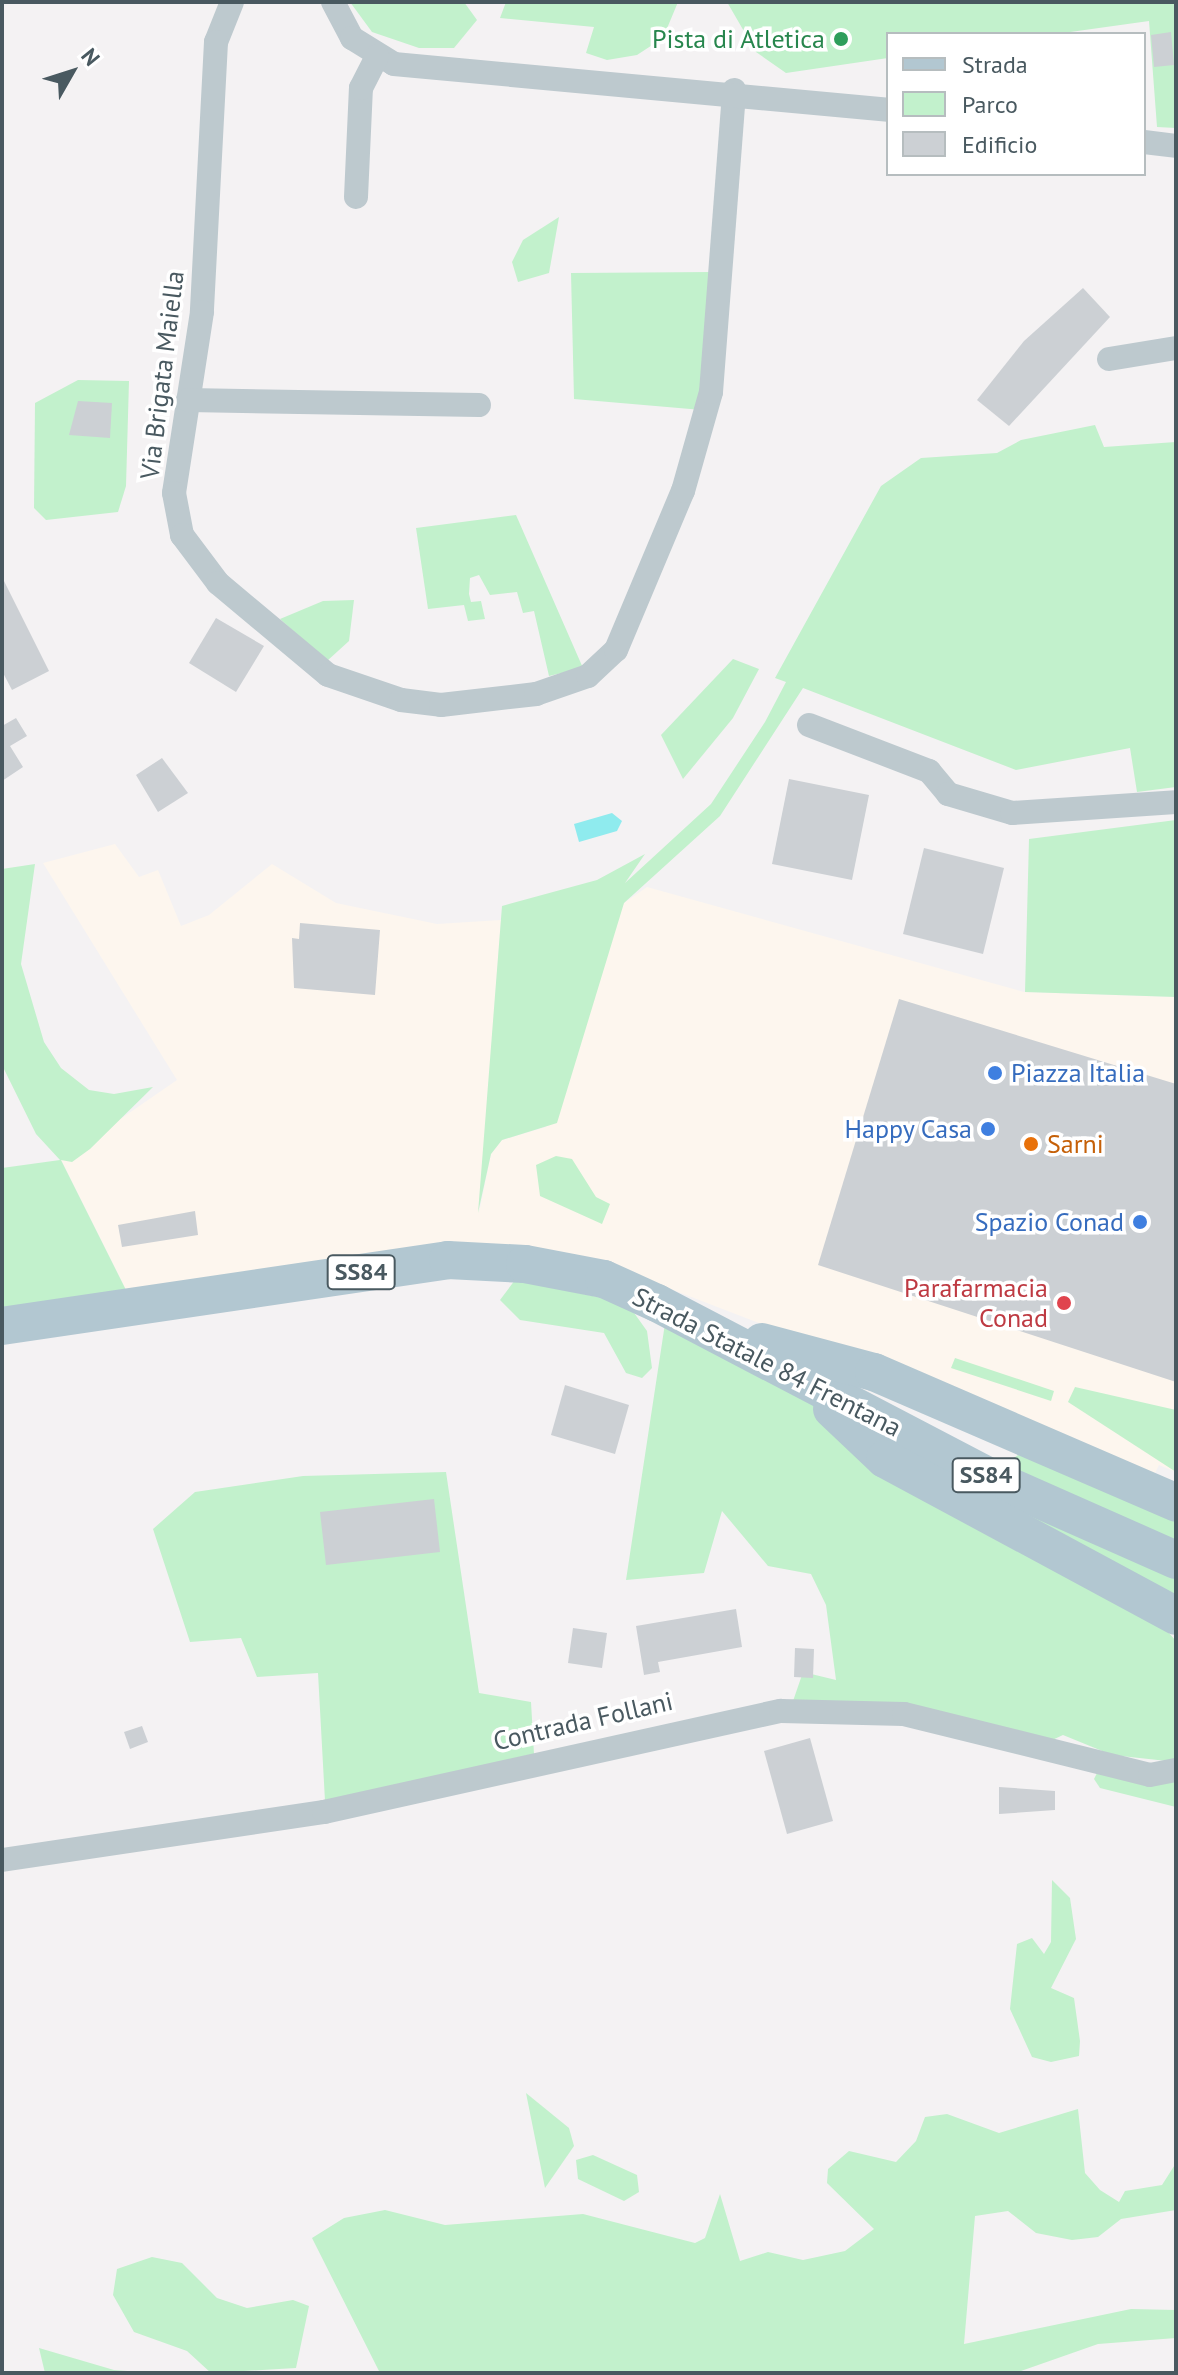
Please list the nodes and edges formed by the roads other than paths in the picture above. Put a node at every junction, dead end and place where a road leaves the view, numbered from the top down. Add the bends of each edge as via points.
1 (232, 2) edge
2 (333, 2) edge
3 (377, 56) junction
4 (734, 90) junction
5 (886, 110) edge
6 (1146, 142) edge
7 (1176, 146) edge
8 (356, 197) dead end
9 (1176, 348) edge
10 (1109, 359) dead end
11 (188, 400) junction
12 (479, 405) dead end
13 (809, 725) dead end
14 (1176, 802) edge
15 (2, 1326) edge
16 (712, 1328) junction
17 (801, 1379) junction
18 (1176, 1503) edge
19 (1176, 1560) edge
20 (1162, 1608) edge
21 (1176, 1632) edge
22 (1176, 1770) edge
23 (2, 1860) edge

1 - 11 street, Via Brigata Maiella via 216,42 202,312
2 - 3 street via 352,38
3 - 4 street via 394,64
3 - 8 street via 361,88
4 - 5 street
4 - 11 street, Via Brigata Maiella via 711,392 683,491 643,588 616,650 588,676 536,694 441,705 348,687 328,675 218,583 182,535 174,493
6 - 7 street
9 - 10 street
11 - 12 street
13 - 14 street via 929,771 948,794 1012,813
15 - 16 main road, Strada Statale 84 Frentana / SS84 via 448,1260 525,1264 604,1279
16 - 17 main road, Strada Statale 84 Frentana / SS84
16 - 18 main road via 874,1372
17 - 19 main road, Strada Statale 84 Frentana / SS84 via 1002,1483
17 - 20 main road via 885,1459
20 - 21 street
22 - 23 street, Contrada Follani via 1150,1775 904,1714 781,1711 324,1812

